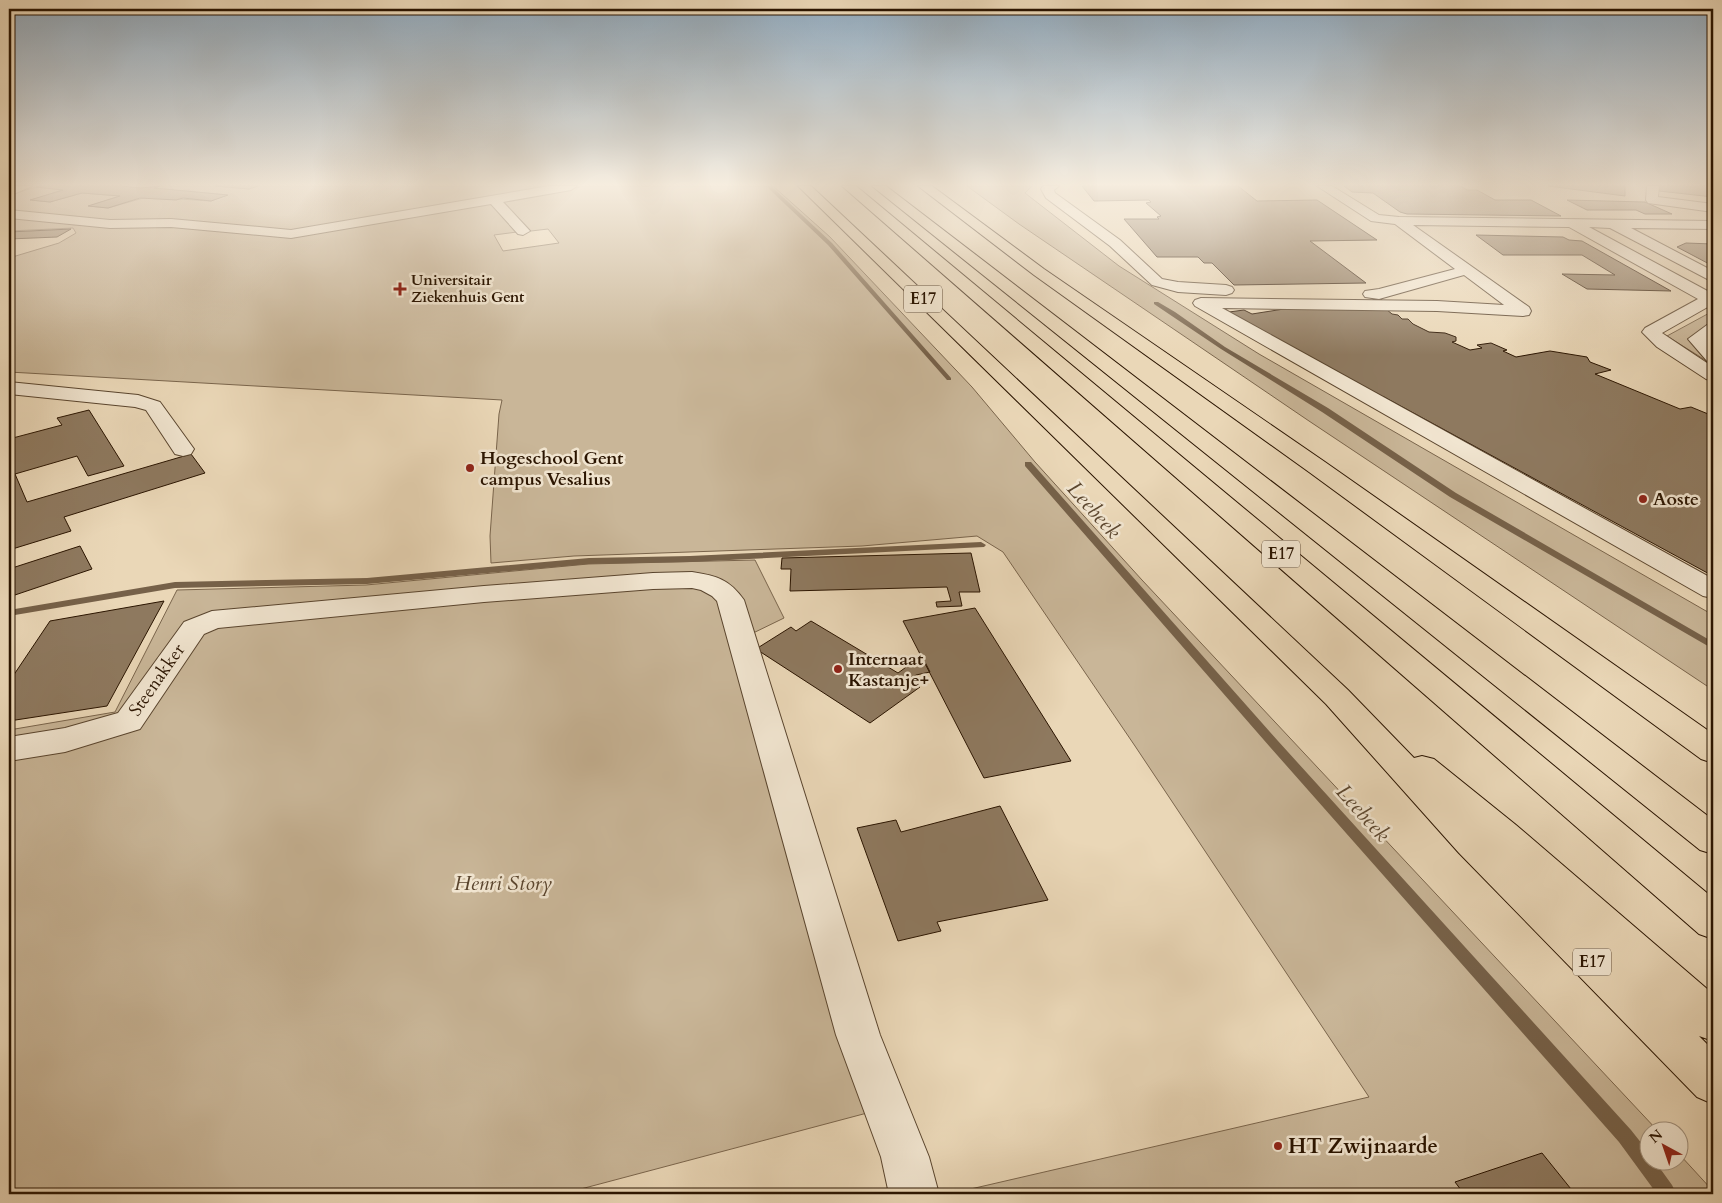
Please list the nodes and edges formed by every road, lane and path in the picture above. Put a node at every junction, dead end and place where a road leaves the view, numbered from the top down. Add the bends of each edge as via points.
1 (863, 242) edge
2 (914, 242) edge
3 (950, 242) edge
4 (999, 242) edge
5 (1113, 242) edge
6 (1428, 242) edge
7 (1605, 242) edge
8 (1647, 242) edge
9 (1467, 270) junction
10 (1713, 278) edge
11 (1713, 329) edge
12 (1713, 357) edge
13 (1713, 375) edge
14 (9, 388) edge
15 (183, 449) dead end
16 (1713, 590) edge
17 (1337, 696) junction
18 (9, 749) edge
19 (1713, 751) edge
20 (1713, 840) edge
21 (1713, 922) edge
22 (1713, 1021) edge
23 (1713, 1081) edge
24 (914, 1194) edge

1 - 17 highway, E17
2 - 21 highway, E17
3 - 20 highway, E17
4 - 19 highway
5 - 9 street via 1157,282 1178,288 1379,294
6 - 9 street
7 - 13 street via 1710,299 1651,332
8 - 10 street
9 - 16 street via 1523,311 1437,306 1202,303
11 - 12 street via 1696,340
14 - 15 street via 138,401 153,406
17 - 22 highway, E17 via 1503,835
17 - 23 highway, E17 via 1472,843
18 - 24 street, Steenakker via 66,740 129,721 194,628 212,620 653,581 710,583 730,600 858,1035 904,1157

